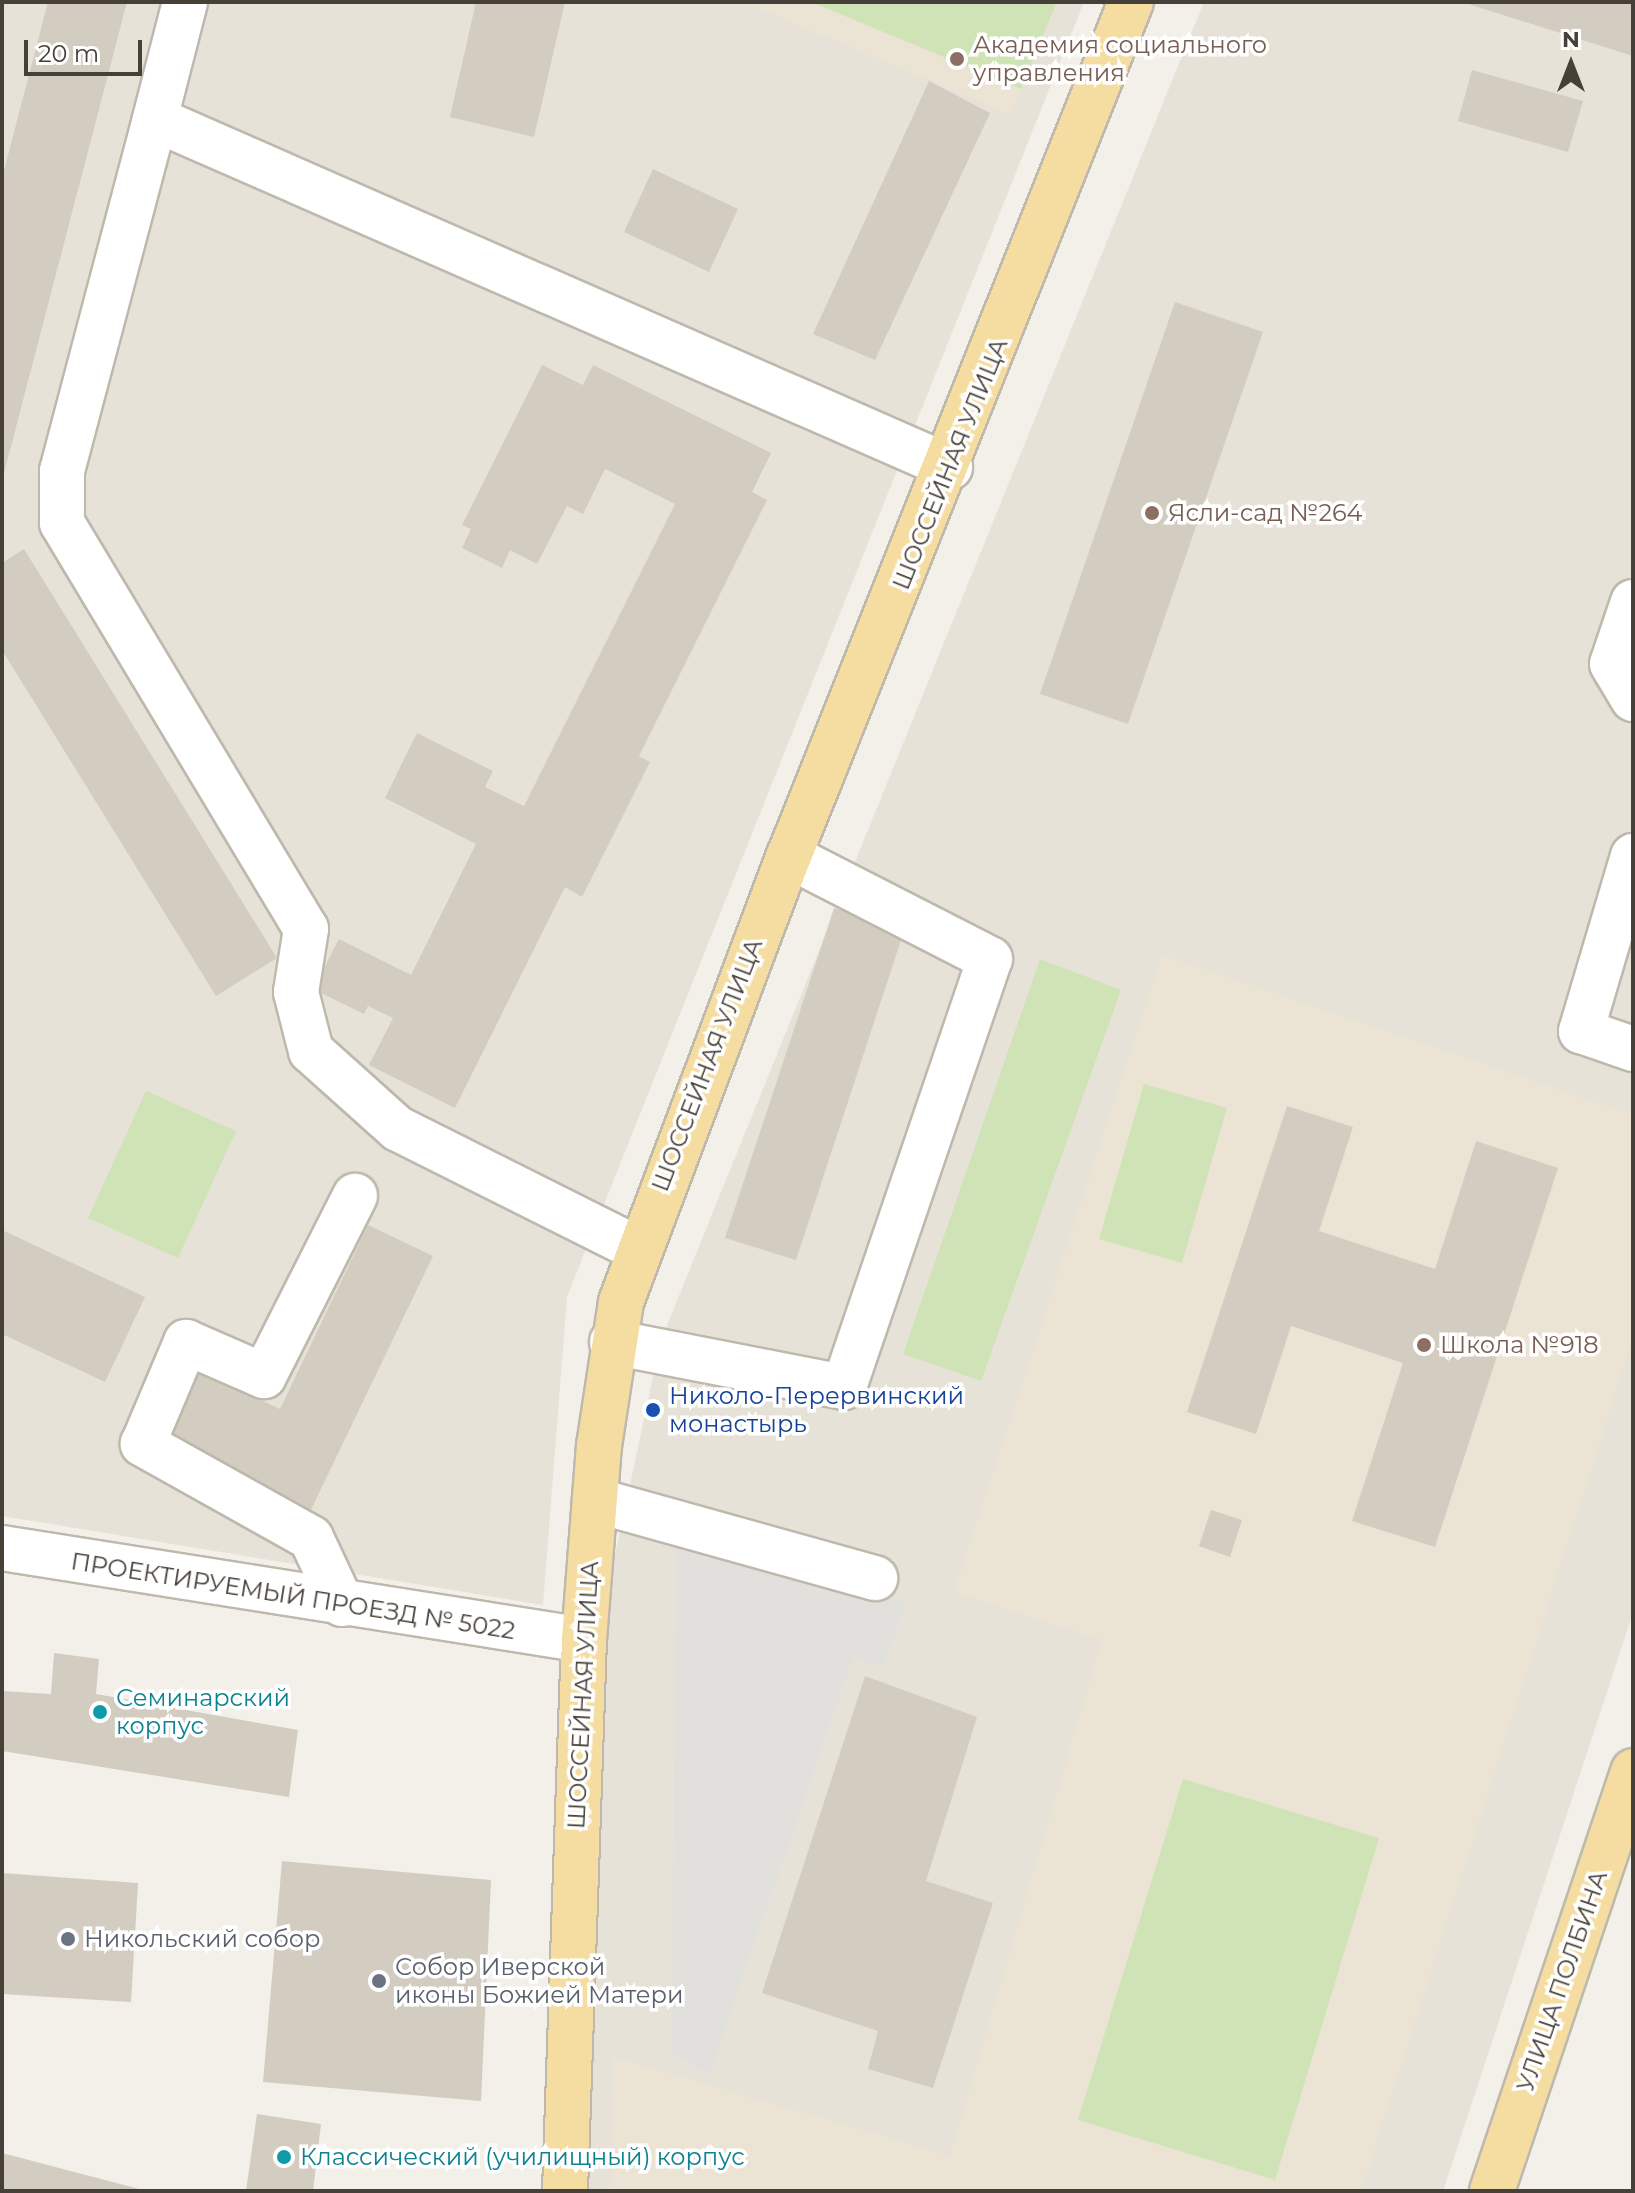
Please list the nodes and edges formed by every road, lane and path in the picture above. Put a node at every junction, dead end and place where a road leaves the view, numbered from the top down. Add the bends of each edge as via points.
1 (185, 2) edge
2 (1131, 2) edge
3 (155, 119) junction
4 (950, 467) junction
5 (1633, 602) edge
6 (1633, 699) edge
7 (789, 856) junction
8 (1633, 856) edge
9 (1633, 1049) edge
10 (355, 1196) dead end
11 (636, 1248) junction
12 (612, 1342) junction
13 (595, 1500) junction
14 (2, 1548) edge
15 (875, 1578) dead end
16 (342, 1604) junction
17 (584, 1640) junction
18 (1633, 1771) edge
19 (565, 2191) edge
20 (1492, 2191) edge

1 - 3 street
2 - 4 main road, ШОССЕЙНАЯ УЛИЦА
3 - 4 street
3 - 11 street via 62,471 62,523 306,929 296,992 311,1051 398,1129
4 - 7 main road, ШОССЕЙНАЯ УЛИЦА
5 - 6 street via 1612,664
7 - 11 main road, ШОССЕЙНАЯ УЛИЦА
7 - 12 street via 990,959 844,1387
8 - 9 street via 1581,1031
10 - 16 street via 264,1376 186,1342 143,1444 311,1538
11 - 12 main road, ШОССЕЙНАЯ УЛИЦА
12 - 13 main road, ШОССЕЙНАЯ УЛИЦА
13 - 15 street
13 - 17 main road, ШОССЕЙНАЯ УЛИЦА
14 - 16 street, ПРОЕКТИРУЕМЫЙ ПРОЕЗД № 5022
16 - 17 street, ПРОЕКТИРУЕМЫЙ ПРОЕЗД № 5022
17 - 19 main road, ШОССЕЙНАЯ УЛИЦА
18 - 20 main road, УЛИЦА ПОЛБИНА

